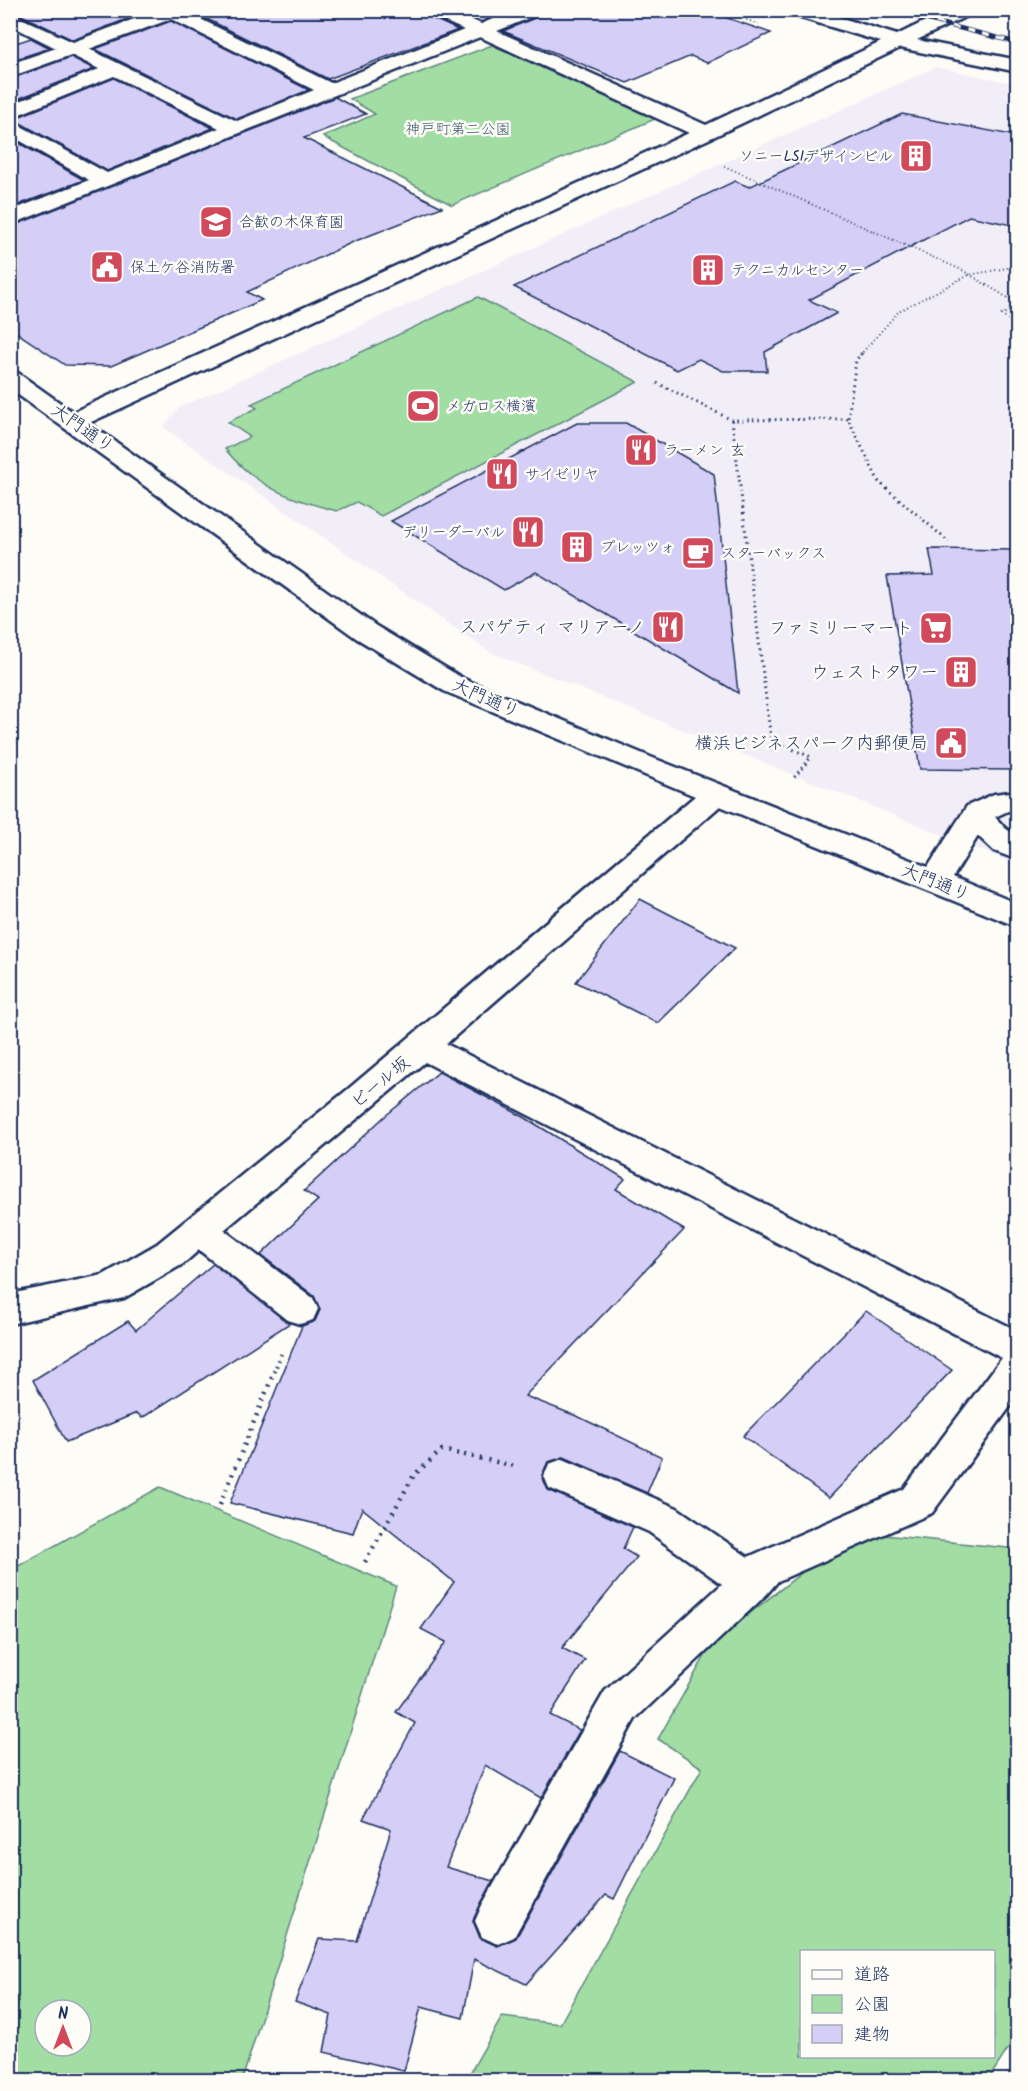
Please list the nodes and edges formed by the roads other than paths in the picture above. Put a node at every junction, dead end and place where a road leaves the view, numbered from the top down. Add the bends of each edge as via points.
1 (435, 10) edge
2 (532, 10) edge
3 (795, 10) edge
4 (964, 10) edge
5 (172, 11) edge
6 (10, 18) edge
7 (481, 31) junction
8 (900, 42) junction
9 (73, 48) junction
10 (1017, 66) edge
11 (115, 69) junction
12 (10, 70) edge
13 (331, 91) junction
14 (10, 112) edge
15 (10, 126) edge
16 (237, 129) junction
17 (706, 133) junction
18 (106, 181) junction
19 (10, 219) edge
20 (10, 378) edge
21 (73, 421) junction
22 (715, 794) junction
23 (1017, 801) edge
24 (978, 813) junction
25 (1017, 850) edge
26 (935, 881) junction
27 (1017, 916) edge
28 (422, 1046) junction
29 (200, 1230) junction
30 (10, 1309) edge
31 (300, 1309) road end
32 (1017, 1349) edge
33 (1017, 1366) edge
34 (563, 1476) road end
35 (752, 1582) junction
36 (498, 1922) dead end

1 - 7 street
2 - 7 street
3 - 8 street
4 - 8 street
5 - 9 street
5 - 13 street
6 - 9 street
7 - 13 street
7 - 17 street
8 - 10 street
8 - 17 street
9 - 11 street
9 - 12 street
11 - 14 street
11 - 16 street
13 - 16 street
15 - 18 street
16 - 18 street
17 - 21 street
18 - 19 street
20 - 21 street, 大門通り
21 - 22 street, 大門通り via 366,632 454,685
22 - 26 street, 大門通り
22 - 28 street, ビール坂
23 - 24 street via 1004,801
24 - 25 street via 1001,843
24 - 26 street
26 - 27 street, 大門通り
28 - 29 street, ビール坂
28 - 32 street
29 - 30 street, ビール坂 via 170,1254 111,1288
29 - 31 street
33 - 35 street via 918,1501 764,1569
34 - 35 street via 663,1520
35 - 36 street via 620,1705

